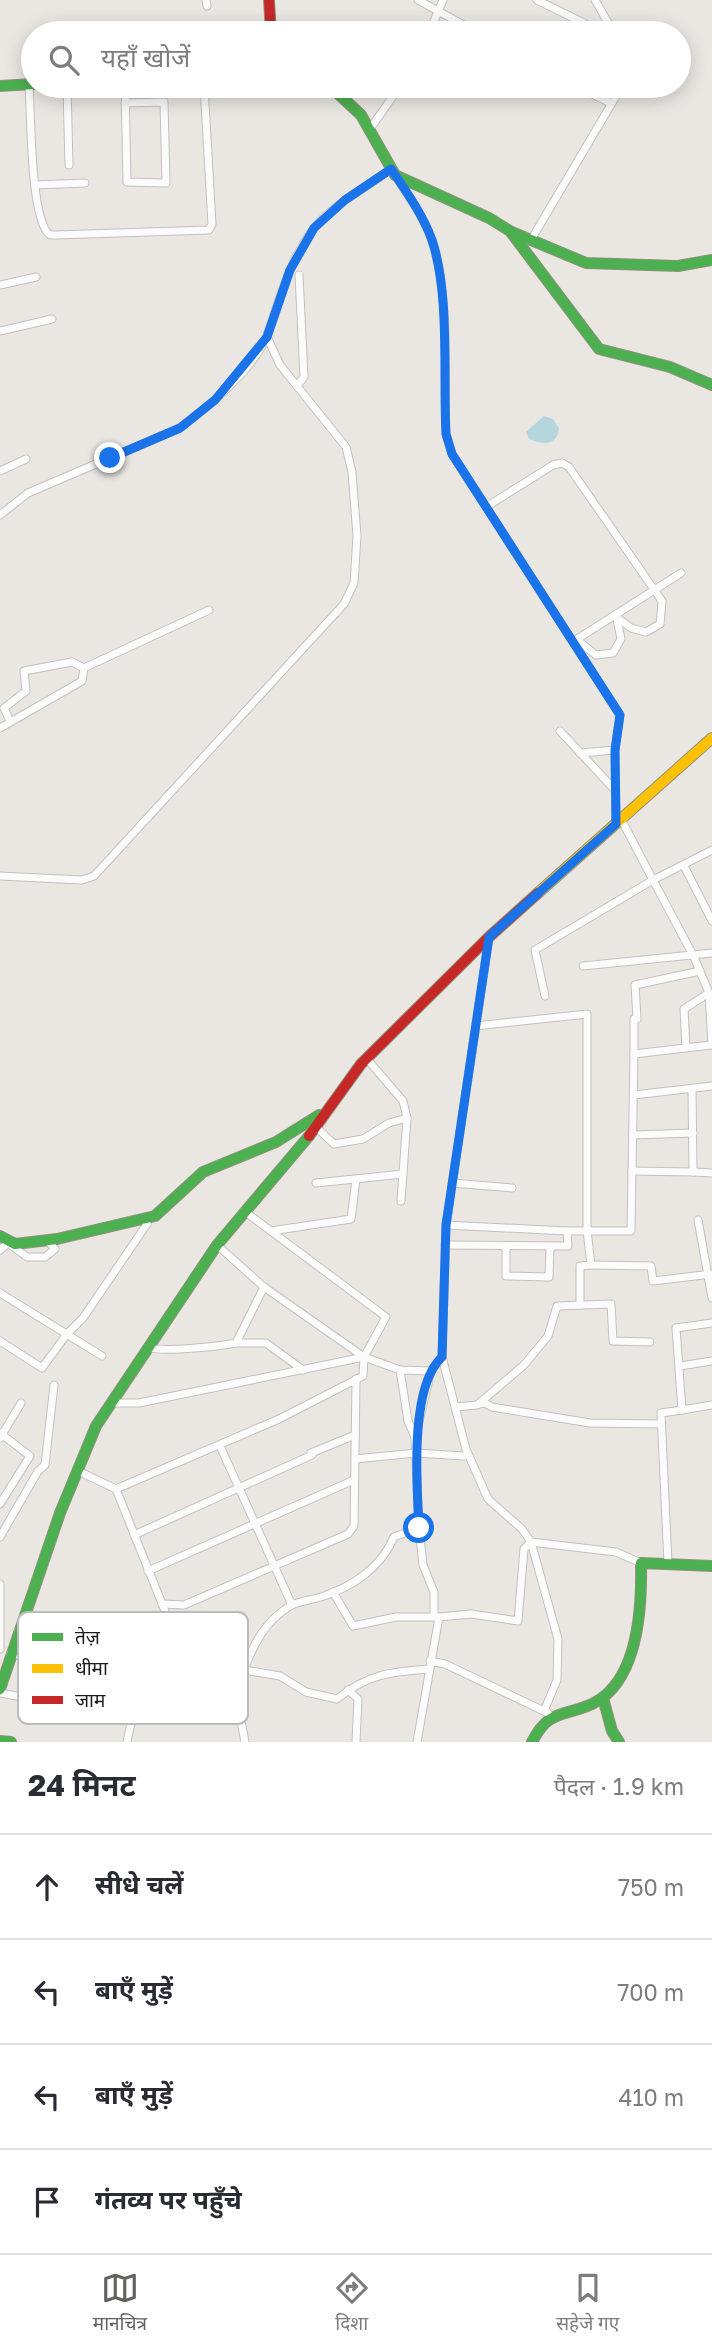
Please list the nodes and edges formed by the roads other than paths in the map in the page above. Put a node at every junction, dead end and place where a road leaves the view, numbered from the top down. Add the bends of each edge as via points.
1 (269, 0) edge
2 (418, 0) edge
3 (443, 0) edge
4 (537, 0) edge
5 (595, 0) edge
6 (440, 12) junction
7 (270, 21) edge
8 (435, 21) edge
9 (456, 21) edge
10 (580, 21) edge
11 (607, 21) edge
12 (21, 85) edge
13 (0, 86) edge
14 (32, 98) edge
15 (66, 98) edge
16 (125, 98) edge
17 (205, 98) edge
18 (344, 98) edge
19 (392, 98) edge
20 (600, 98) edge
21 (614, 98) edge
22 (125, 103) junction
23 (611, 103) junction
24 (370, 129) junction
25 (69, 165) dead end
26 (393, 172) junction
27 (85, 183) dead end
28 (35, 185) junction
29 (510, 231) junction
30 (531, 240) junction
31 (712, 260) edge
32 (299, 275) dead end
33 (36, 277) dead end
34 (0, 285) edge
35 (52, 319) dead end
36 (0, 331) edge
37 (267, 337) junction
38 (712, 384) edge
39 (298, 386) junction
40 (26, 460) dead end
41 (0, 471) edge
42 (486, 507) junction
43 (0, 515) edge
44 (681, 573) dead end
45 (653, 591) junction
46 (209, 610) dead end
47 (615, 616) junction
48 (576, 641) junction
49 (84, 668) junction
50 (10, 721) junction
51 (0, 727) edge
52 (560, 731) dead end
53 (712, 738) edge
54 (615, 750) junction
55 (580, 753) junction
56 (614, 789) junction
57 (618, 822) junction
58 (712, 850) edge
59 (684, 866) junction
60 (0, 876) edge
61 (653, 880) junction
62 (712, 921) edge
63 (489, 937) junction
64 (712, 953) edge
65 (694, 957) junction
66 (583, 966) dead end
67 (700, 971) junction
68 (545, 996) dead end
69 (710, 998) edge
70 (477, 1026) junction
71 (712, 1045) edge
72 (686, 1048) junction
73 (634, 1054) junction
74 (367, 1059) junction
75 (712, 1086) edge
76 (692, 1089) junction
77 (634, 1095) junction
78 (329, 1107) junction
79 (407, 1118) junction
80 (316, 1127) junction
81 (693, 1133) junction
82 (633, 1135) junction
83 (632, 1171) junction
84 (694, 1172) junction
85 (712, 1173) edge
86 (403, 1174) junction
87 (356, 1180) junction
88 (316, 1183) dead end
89 (452, 1183) junction
90 (512, 1188) dead end
91 (401, 1201) dead end
92 (244, 1211) junction
93 (698, 1220) dead end
94 (147, 1224) dead end
95 (446, 1225) junction
96 (587, 1230) junction
97 (271, 1231) junction
98 (567, 1231) junction
99 (3, 1243) edge
100 (53, 1243) junction
101 (217, 1245) junction
102 (445, 1245) junction
103 (506, 1246) junction
104 (550, 1247) junction
105 (591, 1265) junction
106 (710, 1274) edge
107 (264, 1287) junction
108 (1, 1296) edge
109 (712, 1298) edge
110 (580, 1306) junction
111 (712, 1323) edge
112 (67, 1334) junction
113 (0, 1341) edge
114 (650, 1342) dead end
115 (236, 1343) junction
116 (149, 1347) junction
117 (102, 1356) dead end
118 (364, 1357) junction
119 (442, 1357) junction
120 (712, 1361) edge
121 (680, 1366) junction
122 (303, 1370) junction
123 (400, 1370) junction
124 (431, 1371) junction
125 (356, 1379) junction
126 (54, 1385) dead end
127 (21, 1403) dead end
128 (111, 1403) junction
129 (477, 1405) junction
130 (712, 1405) edge
131 (456, 1408) junction
132 (682, 1410) junction
133 (661, 1424) junction
134 (355, 1435) junction
135 (1, 1436) edge
136 (415, 1438) junction
137 (220, 1446) junction
138 (416, 1453) junction
139 (464, 1456) dead end
140 (355, 1460) junction
141 (78, 1471) junction
142 (355, 1480) junction
143 (0, 1483) edge
144 (10, 1488) junction
145 (116, 1489) junction
146 (239, 1489) junction
147 (0, 1504) edge
148 (255, 1524) junction
149 (419, 1528) junction
150 (134, 1535) junction
151 (0, 1537) edge
152 (531, 1542) junction
153 (641, 1563) junction
154 (668, 1563) junction
155 (712, 1566) edge
156 (275, 1567) junction
157 (148, 1571) junction
158 (0, 1584) edge
159 (333, 1592) junction
160 (162, 1605) junction
161 (292, 1605) junction
162 (25, 1612) edge
163 (165, 1612) edge
164 (436, 1617) junction
165 (18, 1631) edge
166 (5, 1652) edge
167 (248, 1660) edge
168 (429, 1665) junction
169 (248, 1672) edge
170 (348, 1690) junction
171 (0, 1691) edge
172 (18, 1695) edge
173 (603, 1698) junction
174 (548, 1712) junction
175 (131, 1724) edge
176 (242, 1724) edge
177 (0, 1741) edge
178 (11, 1742) edge
179 (127, 1742) edge
180 (245, 1742) edge
181 (356, 1742) edge
182 (416, 1742) edge
183 (532, 1742) edge
184 (619, 1742) edge

1 - 7 street
2 - 6 street
3 - 6 street
4 - 10 street
5 - 11 street
6 - 8 street
6 - 9 street
12 - 13 street
14 - 28 street
15 - 25 street
16 - 22 street
17 - 28 street via 209,230 50,235 44,229
18 - 24 street
19 - 24 street
20 - 23 street
21 - 23 street
22 - 22 street via 127,182 166,183 164,102
23 - 30 street
24 - 26 street
26 - 29 street
26 - 37 street via 345,200 314,228 290,270
26 - 42 street via 426,228 436,255 449,445 458,467
27 - 28 street
29 - 30 street
29 - 38 street via 599,349 670,367
30 - 31 street via 586,262 678,267
32 - 39 street via 304,377
33 - 34 street
35 - 36 street
37 - 39 street via 274,355
37 - 43 street via 215,400 180,428 27,493
39 - 60 street via 341,438 350,456 357,556 354,583 344,604 94,876 82,880
40 - 41 street
42 - 45 street via 553,465 566,464
42 - 48 street
44 - 45 street
45 - 47 street
45 - 47 street via 662,607 660,624 652,630 631,628
46 - 49 street
47 - 48 street
47 - 48 street via 621,639 613,653 596,655
48 - 54 street via 620,715
49 - 50 street via 82,681
49 - 50 street via 72,662 24,671 26,691 4,708
50 - 51 street
52 - 55 street
53 - 57 street
54 - 55 street
54 - 56 street
55 - 56 street
56 - 57 street
57 - 61 street
57 - 63 street
58 - 59 street
59 - 61 street
59 - 62 street
61 - 65 street
61 - 68 street via 535,950
63 - 70 street
63 - 74 street
64 - 65 street
65 - 66 street
65 - 67 street
67 - 69 street
67 - 73 street via 635,985
69 - 71 street
69 - 72 street via 684,1009
70 - 89 street
70 - 96 street via 587,1014
71 - 72 street
72 - 73 street
73 - 77 street
74 - 78 street
74 - 79 street via 403,1101
75 - 76 street
76 - 77 street
76 - 81 street
77 - 82 street
78 - 80 street
78 - 100 street via 276,1142 203,1172 155,1216
79 - 80 street via 363,1139 334,1144
79 - 86 street
80 - 92 street
81 - 82 street
81 - 84 street
82 - 83 street
83 - 84 street
83 - 96 street via 631,1231
84 - 85 street
86 - 87 street
86 - 91 street
87 - 88 street
87 - 97 street via 351,1219
89 - 90 street
89 - 95 street
92 - 97 street
92 - 101 street
93 - 106 street
94 - 112 street via 83,1318
95 - 98 street
95 - 102 street
96 - 98 street
96 - 105 street
97 - 118 street via 386,1317
98 - 104 street via 568,1246
99 - 100 street
99 - 100 street via 27,1257 45,1257
101 - 107 street
101 - 116 street
102 - 103 street
102 - 119 street
103 - 104 street
103 - 104 street via 506,1276 549,1277
105 - 106 street via 651,1266 653,1281
105 - 110 street via 580,1266
106 - 109 street
107 - 115 street
107 - 118 street
108 - 112 street
110 - 114 street via 611,1304 612,1341
110 - 129 street via 557,1306 548,1336 536,1352
111 - 121 street via 676,1328
112 - 113 street via 42,1368
112 - 117 street
115 - 116 street via 169,1351
115 - 122 street via 266,1343
116 - 128 street
118 - 122 street
118 - 123 street
118 - 125 street via 363,1376
119 - 124 street
119 - 131 street
120 - 121 street
121 - 132 street
122 - 128 street via 139,1403
123 - 124 street
123 - 136 street
124 - 136 street
125 - 134 street
125 - 137 street
126 - 151 street via 45,1465
127 - 135 street
128 - 141 street
129 - 131 street
129 - 133 street via 590,1423
130 - 132 street
131 - 152 street via 466,1449 488,1499
132 - 133 street via 661,1413
133 - 154 street
134 - 140 street
134 - 146 street
135 - 144 street via 30,1456
136 - 138 street
137 - 145 street
137 - 146 street
138 - 139 street
138 - 140 street
138 - 149 street
140 - 142 street
141 - 145 street
141 - 162 street
142 - 148 street
142 - 156 street via 354,1526 348,1534
143 - 144 street
144 - 147 street
145 - 150 street
146 - 148 street
146 - 150 street
148 - 156 street
148 - 157 street
149 - 159 street via 394,1537 387,1554 372,1570
149 - 164 street
150 - 157 street
152 - 153 street via 616,1552
152 - 164 street via 524,1549 518,1621 471,1614
152 - 174 street via 558,1639 557,1680
153 - 154 street
153 - 173 street via 639,1609 626,1665
154 - 155 street
156 - 160 street via 184,1605
156 - 161 street
157 - 160 street
158 - 166 street
159 - 161 street
159 - 164 street via 353,1626 396,1617
160 - 163 street
161 - 167 street via 255,1641
164 - 168 street
165 - 166 street
166 - 171 street
168 - 170 street via 369,1677
168 - 174 street via 445,1664
168 - 182 street
169 - 170 street via 280,1676 306,1692 337,1699
170 - 181 street via 358,1699
171 - 172 street
173 - 174 street via 570,1711
173 - 184 street
174 - 183 street
175 - 179 street
176 - 180 street
177 - 178 street

